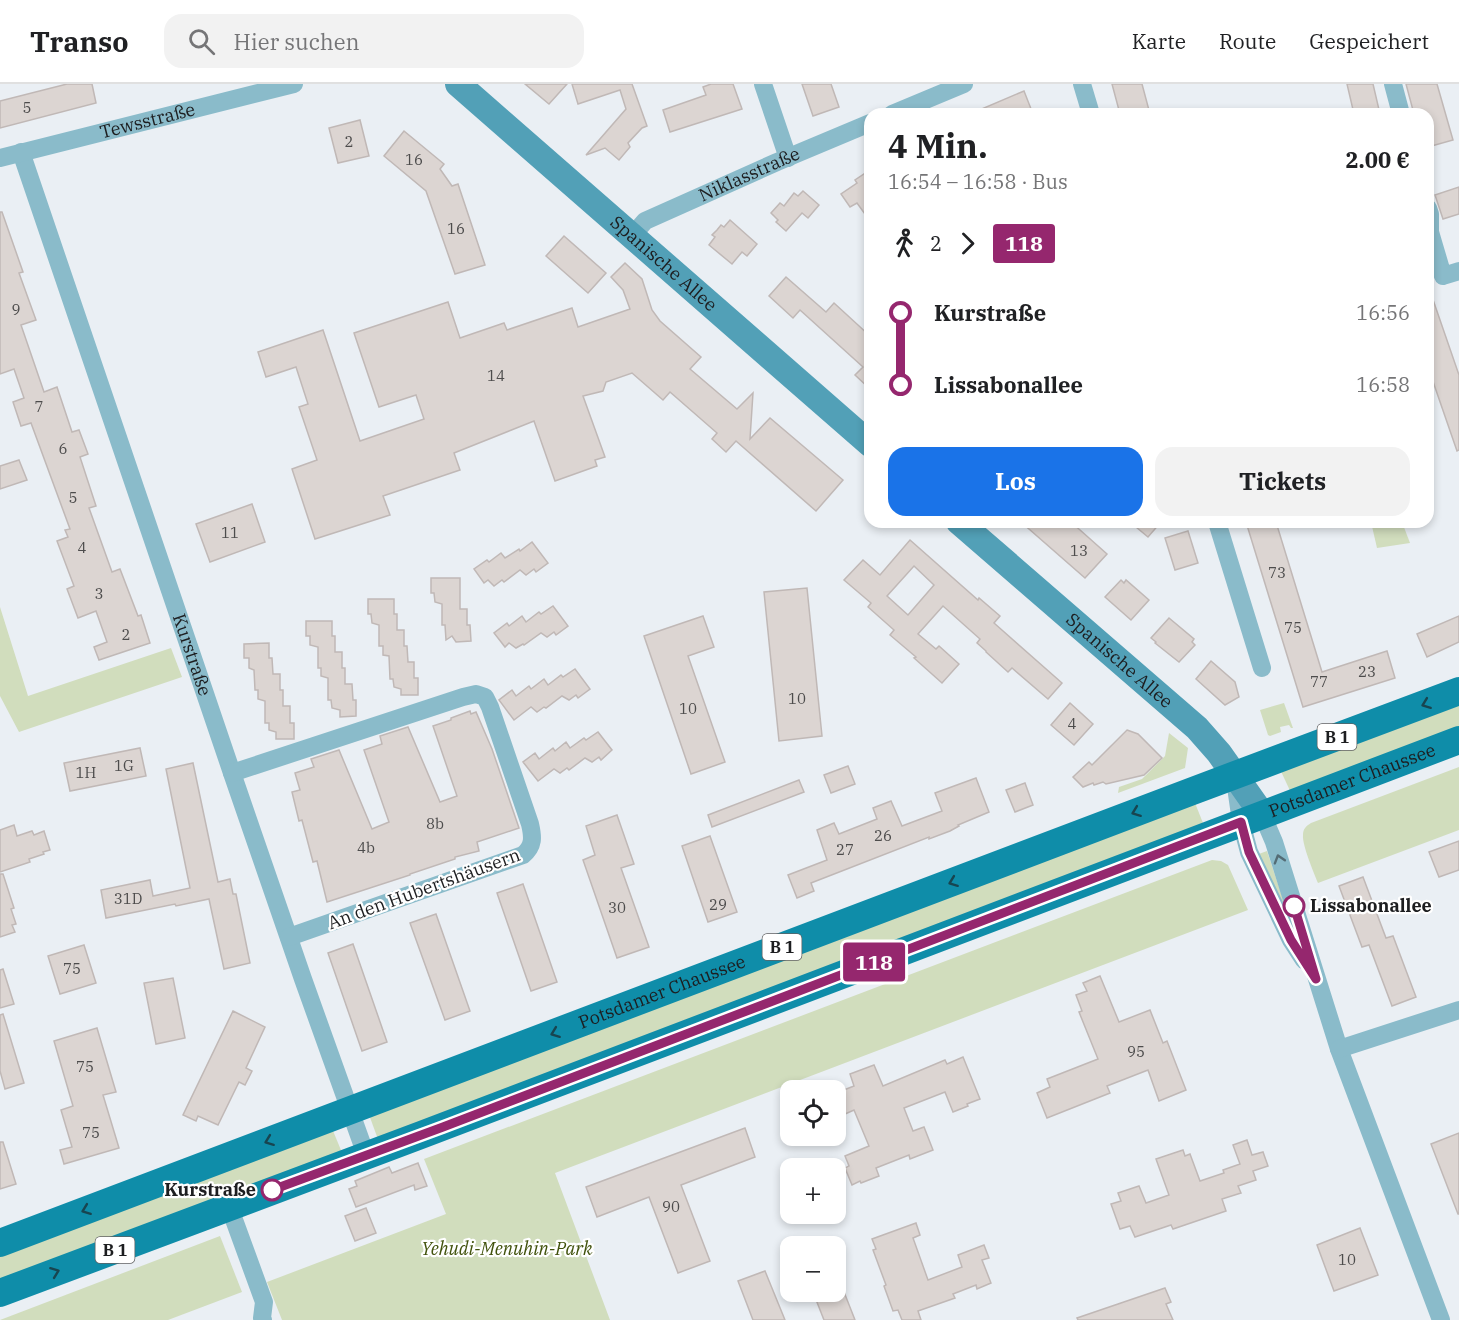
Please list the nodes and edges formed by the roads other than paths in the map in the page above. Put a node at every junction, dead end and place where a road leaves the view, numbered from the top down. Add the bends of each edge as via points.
1 (294, 84) edge
2 (458, 84) edge
3 (763, 84) edge
4 (964, 84) edge
5 (1082, 84) edge
6 (1392, 84) edge
7 (906, 108) edge
8 (1089, 108) edge
9 (1399, 108) edge
10 (864, 126) edge
11 (21, 152) junction
12 (0, 158) edge
13 (788, 158) junction
14 (632, 236) junction
15 (1434, 246) edge
16 (1459, 271) edge
17 (864, 439) edge
18 (966, 528) edge
19 (1218, 528) edge
20 (1262, 668) dead end
21 (1459, 691) edge
22 (1459, 740) edge
23 (232, 773) junction
24 (1234, 775) junction
25 (1251, 818) junction
26 (288, 938) junction
27 (1316, 979) junction
28 (1459, 1010) edge
29 (1339, 1049) junction
30 (350, 1111) junction
31 (366, 1155) junction
32 (230, 1206) junction
33 (0, 1243) edge
34 (0, 1293) edge
35 (263, 1320) edge
36 (1441, 1320) edge

1 - 11 street, Tewsstraße
2 - 14 main road, Spanische Allee
3 - 13 street
4 - 7 street
5 - 8 street
6 - 9 street
10 - 13 street, Niklasstraße
11 - 12 street, Tewsstraße
11 - 23 street, Kurstraße
13 - 14 street, Niklasstraße via 645,221
14 - 17 main road, Spanische Allee
15 - 16 street via 1443,276
18 - 24 main road, Spanische Allee via 1197,728
19 - 20 street
21 -> 24 main road, Potsdamer Chaussee / B 1
22 - 25 main road, Potsdamer Chaussee / B 1
23 - 26 street, Kurstraße
23 - 26 street, An den Hubertshäusern via 476,694 485,697 490,707 530,824 532,843 523,855
24 - 25 main road, Spanische Allee
24 -> 30 main road, Potsdamer Chaussee / B 1
27 -> 25 street via 1274,842
25 - 27 street via 1249,852 1291,940
25 - 31 main road, Potsdamer Chaussee / B 1
26 - 30 street, Kurstraße
27 - 29 street
28 - 29 street
29 - 36 street
30 - 31 street, Kurstraße
30 -> 33 main road, Potsdamer Chaussee / B 1
31 - 32 main road, Potsdamer Chaussee / B 1
34 -> 32 main road, Potsdamer Chaussee / B 1
32 - 35 street via 264,1302

